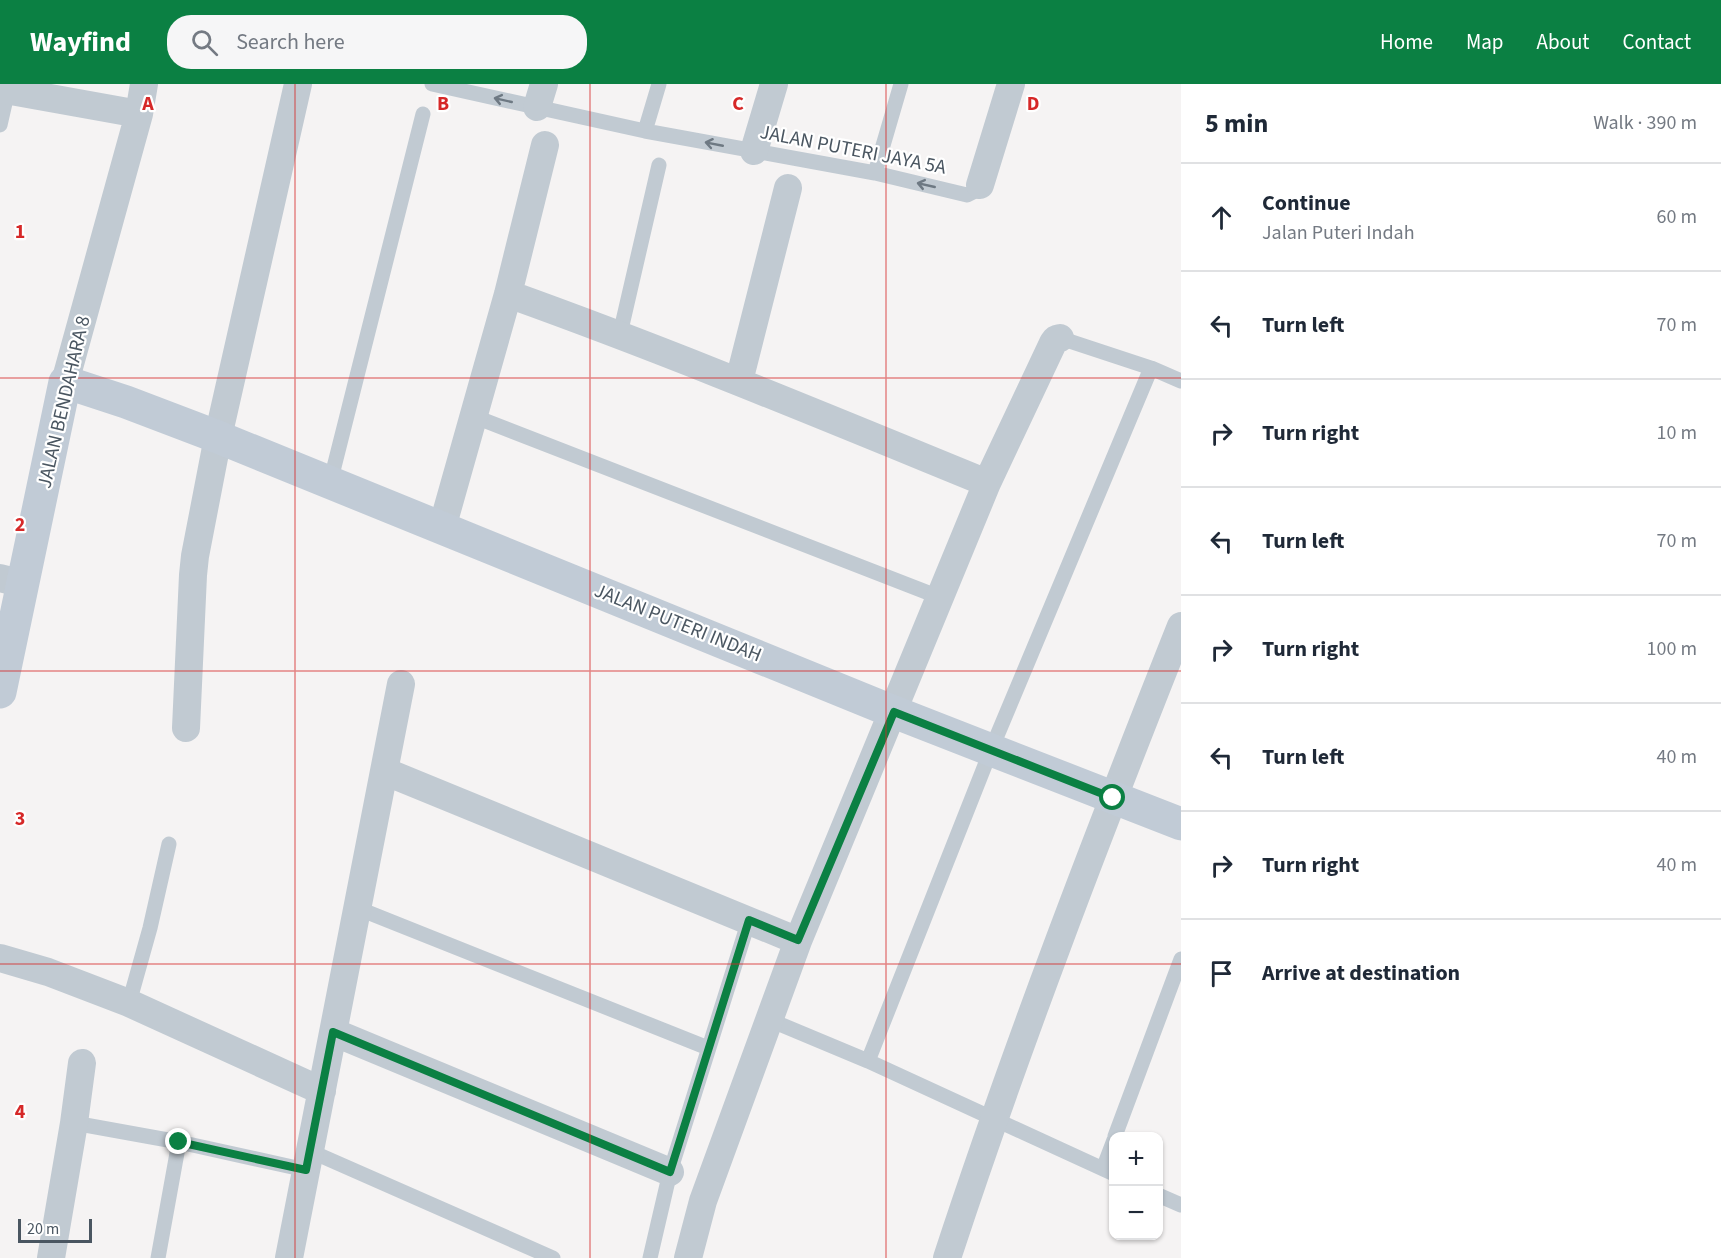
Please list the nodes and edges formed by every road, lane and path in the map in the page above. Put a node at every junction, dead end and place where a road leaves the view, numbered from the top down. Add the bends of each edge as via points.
1 (144, 84) edge
2 (298, 84) edge
3 (432, 84) edge
4 (659, 84) edge
5 (774, 84) edge
6 (901, 84) edge
7 (1011, 84) edge
8 (4, 90) edge
9 (541, 96) edge
10 (140, 114) junction
11 (423, 114) dead end
12 (0, 125) edge
13 (645, 131) junction
14 (545, 145) dead end
15 (754, 151) junction
16 (659, 165) dead end
17 (875, 173) junction
18 (980, 184) joint
19 (788, 188) dead end
20 (508, 294) junction
21 (620, 334) junction
22 (1060, 338) joint
23 (1151, 368) junction
24 (739, 381) junction
25 (1181, 381) edge
26 (65, 382) junction
27 (473, 416) junction
28 (218, 437) junction
29 (330, 483) junction
30 (987, 483) junction
31 (442, 528) junction
32 (12, 581) edge
33 (939, 597) junction
34 (1181, 626) edge
35 (401, 684) dead end
36 (0, 692) edge
37 (894, 712) junction
38 (186, 728) dead end
39 (991, 750) junction
40 (384, 771) junction
41 (1113, 798) junction
42 (1181, 824) edge
43 (169, 844) dead end
44 (357, 908) junction
45 (749, 920) junction
46 (798, 940) junction
47 (4, 958) edge
48 (1181, 959) edge
49 (129, 1003) junction
50 (770, 1020) junction
51 (333, 1032) junction
52 (708, 1048) junction
53 (868, 1061) junction
54 (82, 1063) dead end
55 (322, 1091) junction
56 (993, 1119) junction
57 (74, 1123) junction
58 (1116, 1132) edge
59 (179, 1142) junction
60 (308, 1160) junction
61 (1108, 1171) edge
62 (670, 1172) junction
63 (1163, 1197) edge
64 (1181, 1205) edge
65 (51, 1258) edge
66 (158, 1258) edge
67 (289, 1258) edge
68 (553, 1258) edge
69 (650, 1258) edge
70 (688, 1258) edge
71 (946, 1258) edge

1 - 10 street, JALAN BENDAHARA 8
2 - 28 street
9 -> 3 lane, JALAN PUTERI JAYA 5A
4 - 13 lane
5 - 15 street
6 - 17 lane
7 - 18 street
8 - 10 street
8 - 12 lane
9 - 13 lane, JALAN PUTERI JAYA 5A
10 - 26 street, JALAN BENDAHARA 8
11 - 29 lane
15 -> 13 lane, JALAN PUTERI JAYA 5A
14 - 20 street
15 - 17 lane, JALAN PUTERI JAYA 5A
16 - 21 lane
18 -> 17 lane, JALAN PUTERI JAYA 5A via 967,195
19 - 24 street
20 - 21 street
20 - 27 street
21 - 24 street
22 - 23 lane
22 - 30 street via 1053,343
23 - 25 lane
23 - 39 lane
24 - 30 street
26 - 28 street, JALAN PUTERI INDAH
26 - 32 street, JALAN BENDAHARA 8
27 - 31 street
27 - 33 lane
28 - 29 street, JALAN PUTERI INDAH
28 - 38 street via 193,575
29 - 31 street, JALAN PUTERI INDAH
30 - 33 street
31 - 37 street, JALAN PUTERI INDAH
32 - 36 street, JALAN BENDAHARA 8
33 - 37 street
34 - 41 street
35 - 40 street
37 - 39 street, JALAN PUTERI INDAH
37 - 46 street
39 - 41 street, JALAN PUTERI INDAH
39 - 53 lane
40 - 44 street
40 - 45 street
41 - 42 street, JALAN PUTERI INDAH
41 - 56 street
43 - 49 lane
44 - 51 street
44 - 52 lane
45 - 46 street
45 - 52 lane
46 - 50 street
47 - 49 street
48 - 58 lane
49 - 55 street
50 - 53 lane
50 - 70 street via 703,1201
51 - 55 street
51 - 62 street
52 - 62 lane
53 - 56 lane
54 - 57 street
55 - 60 street
56 - 61 lane
56 - 71 street
57 - 59 lane
57 - 65 street
59 - 60 lane
59 - 66 lane
60 - 67 street
60 - 68 lane
62 - 69 lane
63 - 64 lane

